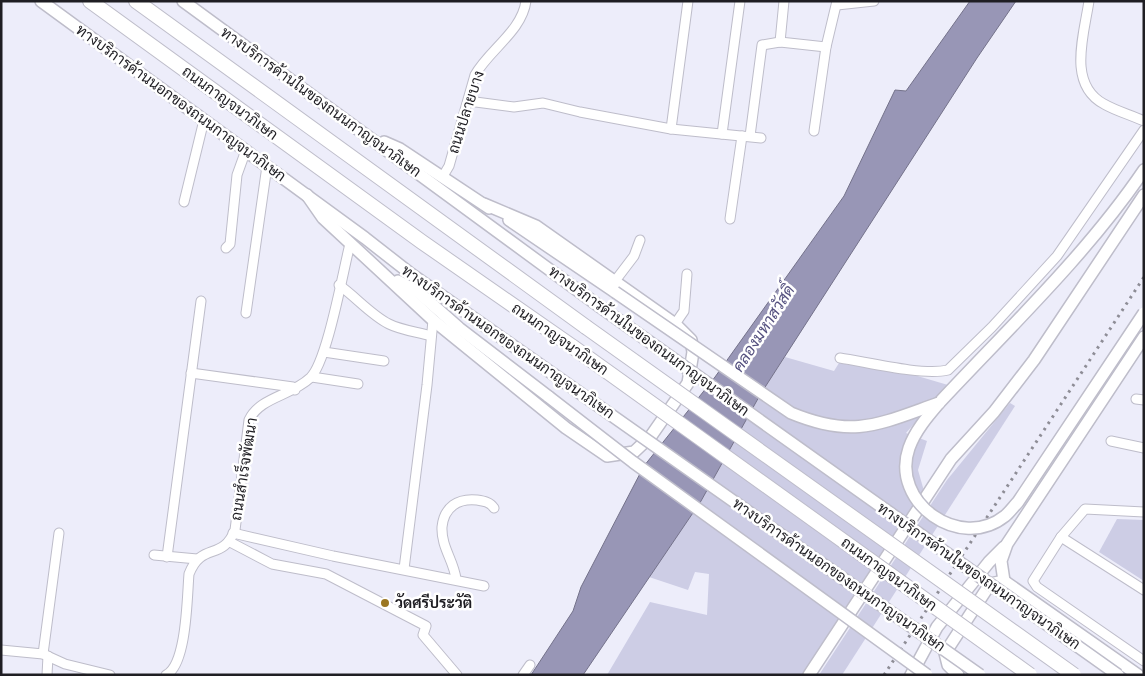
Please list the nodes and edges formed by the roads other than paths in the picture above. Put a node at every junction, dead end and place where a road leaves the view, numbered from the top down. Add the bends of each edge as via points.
1 (41, 1) edge
2 (90, 1) edge
3 (136, 1) edge
4 (183, 1) edge
5 (526, 1) edge
6 (688, 1) edge
7 (740, 1) edge
8 (784, 1) edge
9 (874, 1) edge
10 (1089, 1) edge
11 (837, 3) edge
12 (780, 42) junction
13 (826, 47) junction
14 (468, 101) junction
15 (204, 120) junction
16 (1144, 120) edge
17 (671, 129) junction
18 (360, 130) junction
19 (1144, 130) edge
20 (814, 131) dead end
21 (722, 134) junction
22 (746, 136) junction
23 (761, 138) dead end
24 (246, 150) junction
25 (267, 166) junction
26 (1144, 170) edge
27 (443, 176) junction
28 (458, 187) junction
29 (1144, 195) edge
30 (307, 196) junction
31 (184, 202) dead end
32 (477, 217) junction
33 (730, 219) dead end
34 (640, 240) dead end
35 (350, 244) junction
36 (226, 248) dead end
37 (383, 273) junction
38 (687, 274) dead end
39 (339, 285) junction
40 (615, 286) junction
41 (201, 301) dead end
42 (246, 313) dead end
43 (1144, 313) edge
44 (433, 320) junction
45 (675, 324) junction
46 (431, 336) junction
47 (1144, 337) edge
48 (324, 352) junction
49 (840, 358) dead end
50 (384, 361) dead end
51 (191, 373) junction
52 (312, 377) junction
53 (358, 384) dead end
54 (295, 390) junction
55 (939, 403) junction
56 (1111, 441) dead end
57 (1144, 448) edge
58 (494, 508) dead end
59 (1144, 512) edge
60 (59, 533) dead end
61 (1061, 537) junction
62 (232, 538) junction
63 (1007, 544) junction
64 (154, 555) dead end
65 (167, 557) junction
66 (197, 559) junction
67 (404, 569) junction
68 (456, 579) junction
69 (1004, 582) junction
70 (484, 586) dead end
71 (1144, 590) edge
72 (1, 650) edge
73 (46, 655) junction
74 (1144, 661) edge
75 (530, 665) dead end
76 (169, 674) edge
77 (47, 675) edge
78 (110, 675) edge
79 (457, 675) edge
80 (523, 675) edge
81 (809, 675) edge
82 (911, 675) edge
83 (927, 675) edge
84 (958, 675) edge
85 (980, 675) edge
86 (1030, 675) edge
87 (1074, 675) edge
88 (1118, 675) edge
89 (1138, 675) edge

1 - 15 main road, ทางบริการด้านนอกของถนนกาญจนาภิเษก
2 - 86 highway, ถนนกาญจนาภิเษก, bridge
3 - 87 highway, ถนนกาญจนาภิเษก, bridge
4 - 18 main road, ทางบริการด้านในของถนนกาญจนาภิเษก
5 - 14 street, ถนนปลายบาง via 514,27 482,62
6 - 17 street
7 - 21 street
8 - 12 street
9 - 11 street
10 - 16 street via 1081,49 1082,79 1104,104
11 - 13 street
12 - 13 street
12 - 22 street via 765,43 760,47
13 - 20 street
14 - 17 street via 514,107 543,103
14 - 27 street, ถนนปลายบาง via 449,166
15 - 24 main road, ทางบริการด้านนอกของถนนกาญจนาภิเษก
15 - 31 street
17 - 21 street
18 - 27 main road via 400,149
18 - 32 main road, ทางบริการด้านในของถนนกาญจนาภิเษก
19 - 49 street via 1057,256 948,370 908,369
21 - 22 street
22 - 23 street
22 - 33 street
24 - 25 main road, ทางบริการด้านนอกของถนนกาญจนาภิเษก
24 - 36 street via 236,175 230,244
25 - 30 main road, ทางบริการด้านนอกของถนนกาญจนาภิเษก
25 - 42 street
26 - 55 main road via 1080,252
27 - 28 main road
28 - 32 main road
28 - 40 main road
29 - 81 main road via 1034,360 994,412 951,459
30 - 35 main road via 323,218
30 - 85 main road, ทางบริการด้านนอกของถนนกาญจนาภิเษก, bridge via 411,274
32 - 88 main road, ทางบริการด้านในของถนนกาญจนาภิเษก, bridge
34 - 40 street
35 - 37 main road
35 - 39 street, ถนนสำเร็จพัฒนา
37 - 44 main road
37 - 83 main road, bridge via 416,291 473,340 633,462
38 - 45 street via 684,311
39 - 46 street via 391,325
39 - 48 street, ถนนสำเร็จพัฒนา
40 - 45 main road
40 - 55 main road, bridge via 784,409 814,423 871,427
41 - 51 street
43 - 55 main road, bridge via 1018,502 1004,516 988,525 968,528 948,525 917,502 910,488 906,468 908,450 918,430
44 - 45 main road via 566,428 607,456 634,452 651,436 688,383 693,352 691,340
44 - 46 street
46 - 67 street
47 - 63 main road
48 - 50 street
48 - 52 street, ถนนสำเร็จพัฒนา
51 - 54 street via 293,387
51 - 65 street
52 - 53 street
52 - 54 street, ถนนสำเร็จพัฒนา
54 - 62 street, ถนนสำเร็จพัฒนา via 263,404 254,410 249,420
56 - 57 street
58 - 68 street via 484,501 460,500 446,516 443,534
59 - 61 street via 1084,509
60 - 73 street
61 - 71 street
61 - 74 street via 1033,581 1037,587
62 - 66 street via 224,548
62 - 67 street
62 - 79 street via 272,564 326,574 426,626 423,635
63 - 69 main road via 1001,561
63 - 82 main road via 937,627
64 - 65 street
65 - 66 street
66 - 76 street via 189,574 183,639 176,664
67 - 68 street
68 - 70 street
69 - 84 main road via 990,584 945,653 948,665
69 - 89 main road
72 - 73 street
73 - 77 street
73 - 78 street via 71,666
75 - 80 street

